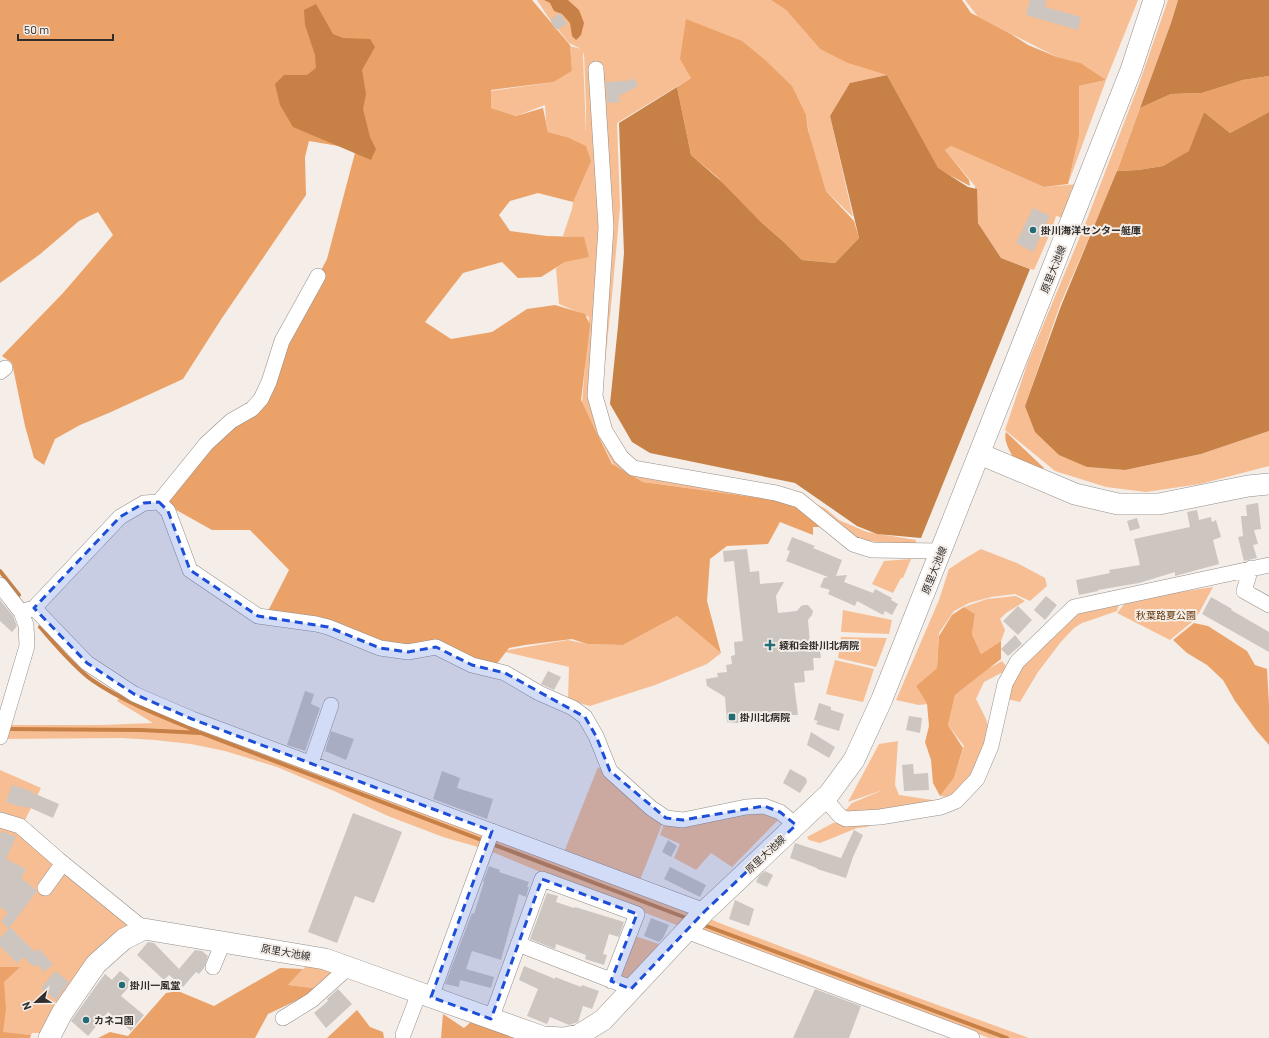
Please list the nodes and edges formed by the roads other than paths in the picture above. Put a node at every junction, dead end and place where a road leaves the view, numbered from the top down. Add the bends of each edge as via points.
1 (1154, 0) edge
2 (596, 69) dead end
3 (318, 276) dead end
4 (980, 454) junction
5 (1269, 484) edge
6 (159, 502) junction
7 (941, 551) junction
8 (1269, 565) edge
9 (1251, 568) junction
10 (0, 586) edge
11 (1269, 605) edge
12 (27, 610) junction
13 (331, 705) dead end
14 (0, 738) edge
15 (311, 763) junction
16 (824, 799) junction
17 (0, 820) edge
18 (796, 825) junction
19 (489, 837) junction
20 (63, 864) junction
21 (45, 888) dead end
22 (696, 920) junction
23 (144, 929) junction
24 (223, 942) junction
25 (518, 944) junction
26 (344, 966) junction
27 (214, 967) dead end
28 (611, 981) junction
29 (631, 989) junction
30 (425, 995) junction
31 (283, 1018) dead end
32 (491, 1018) junction
33 (403, 1035) dead end
34 (573, 1037) edge
35 (49, 1038) edge
36 (972, 1038) edge

1 - 4 main road, 原里大池線 via 1132,70
2 - 7 street via 606,227 595,396 605,431 621,457 633,468 776,493 799,500 853,544 872,550
3 - 6 street via 282,341 261,399 252,409 231,421 206,444
4 - 5 main road via 1075,494 1118,504 1159,504
4 - 7 main road, 原里大池線
6 - 12 street via 144,503 120,517
6 - 18 street via 168,512 190,570 258,616 328,627 380,648 408,652 436,647 472,665 505,673 572,708 584,717 596,736 610,771 666,818 683,820 746,807 764,806 780,812
7 - 16 main road, 原里大池線 via 882,699 854,760
8 - 9 street
9 - 11 street via 1244,590
9 - 16 street via 1074,607 1017,662 1005,684 991,746 980,773 956,801 918,811 846,819
10 - 12 street
12 - 14 street via 27,646
12 - 15 street via 87,663 134,694 192,719
13 - 15 street
15 - 19 street
16 - 18 main road, 原里大池線
17 - 20 street via 20,826
18 - 22 main road, 原里大池線
19 - 22 street
19 - 30 street
20 - 21 street
20 - 23 street
22 - 29 main road, 原里大池線
22 - 36 street
23 - 24 main road, 原里大池線
23 - 35 main road via 124,939 96,964 62,1013
24 - 26 main road, 原里大池線 via 325,959
24 - 27 street
25 - 28 street
25 - 28 street via 542,879 637,914
25 - 32 street
26 - 30 main road, 原里大池線
26 - 31 street via 341,974 312,1000
28 - 29 street
29 - 34 main road, 原里大池線 via 603,1020
30 - 32 main road, 原里大池線
30 - 33 street
32 - 34 main road, 原里大池線 via 543,1037

